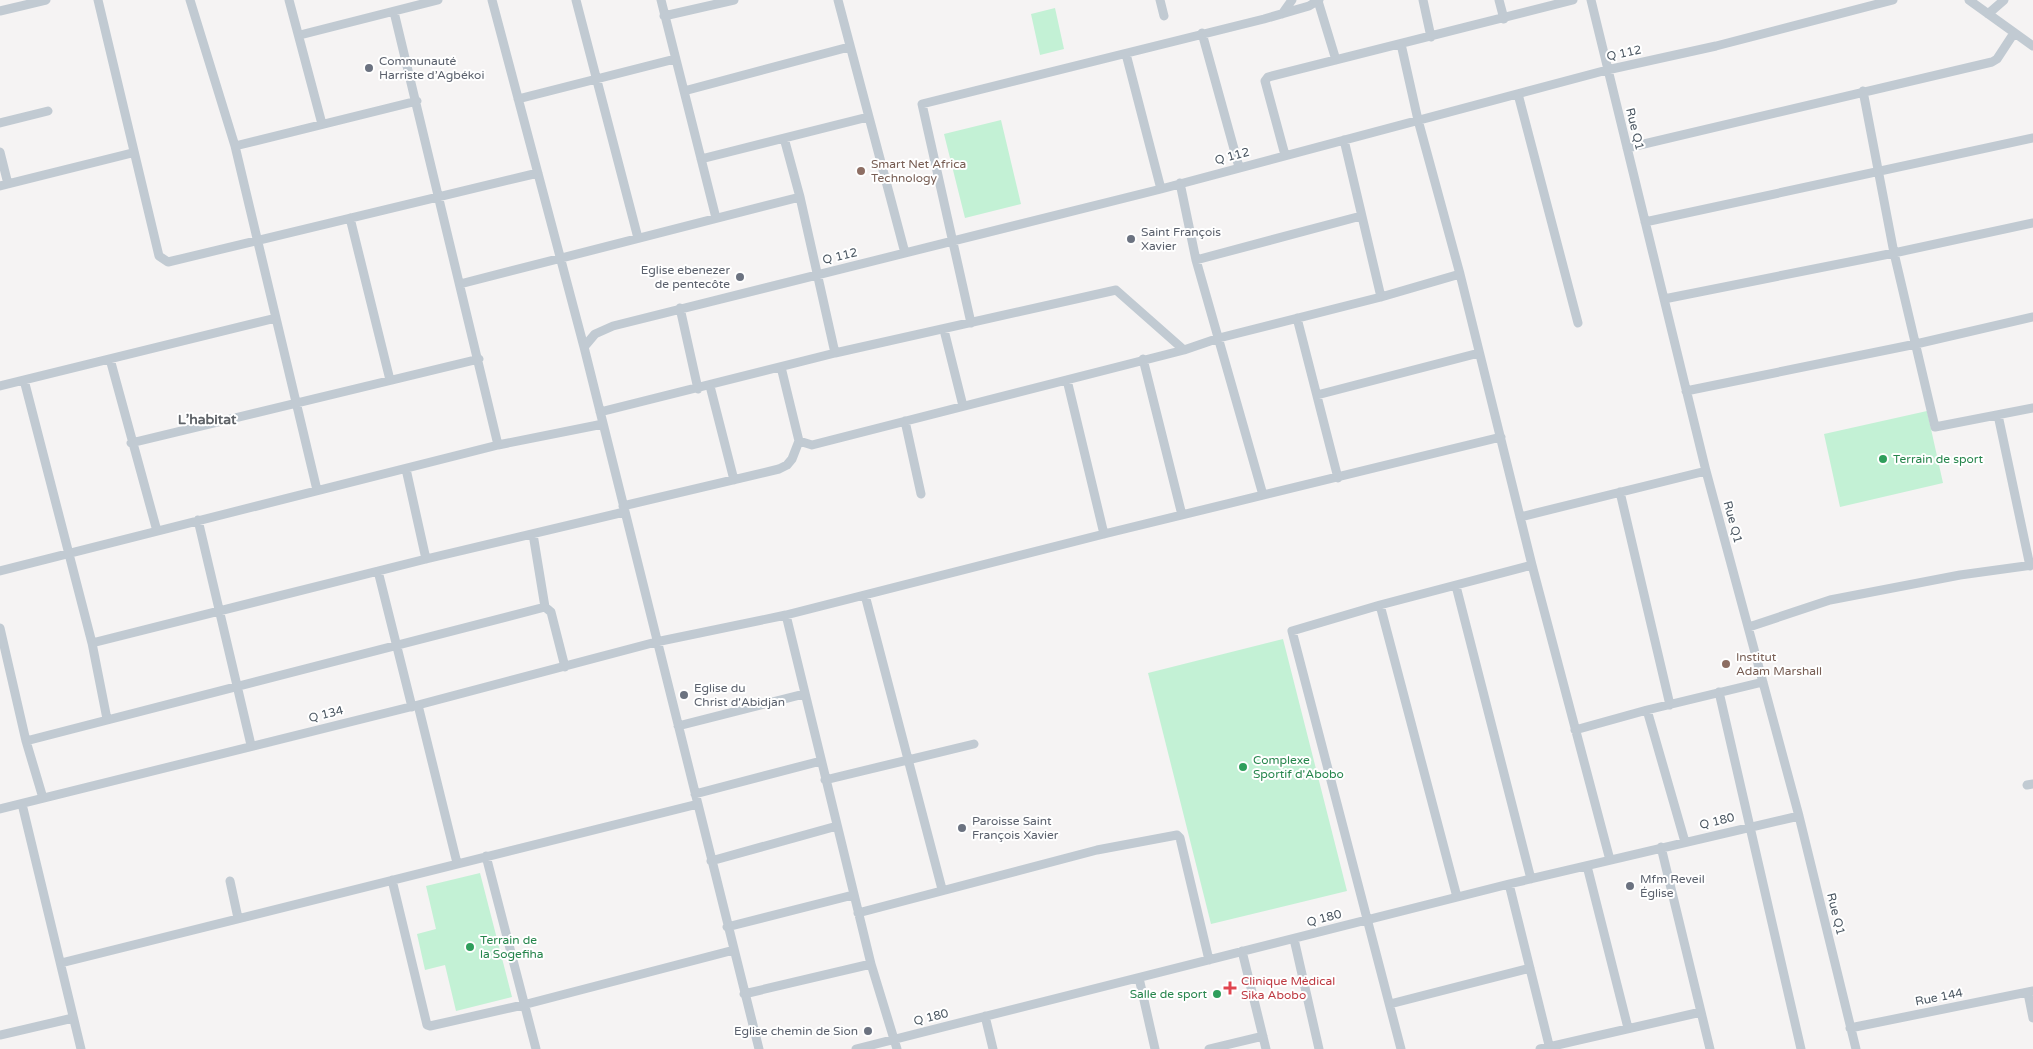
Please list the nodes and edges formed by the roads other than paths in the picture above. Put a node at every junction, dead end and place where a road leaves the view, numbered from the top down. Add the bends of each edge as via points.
1 (46, 0) edge
2 (98, 0) edge
3 (190, 0) edge
4 (289, 0) edge
5 (438, 0) edge
6 (492, 0) edge
7 (576, 0) edge
8 (661, 0) edge
9 (734, 0) edge
10 (838, 0) edge
11 (1160, 0) edge
12 (1292, 0) edge
13 (1423, 0) edge
14 (1499, 0) edge
15 (1573, 0) edge
16 (1590, 0) edge
17 (1893, 0) edge
18 (1969, 0) edge
19 (2004, 0) edge
20 (1319, 1) edge
21 (9, 4) edge
22 (0, 11) edge
23 (394, 12) junction
24 (1282, 14) junction
25 (1988, 14) junction
26 (664, 16) junction
27 (1164, 16) dead end
28 (1504, 19) junction
29 (1202, 33) junction
30 (2014, 33) junction
31 (300, 35) junction
32 (1431, 37) junction
33 (1400, 44) junction
34 (2033, 46) edge
35 (850, 47) junction
36 (1126, 54) junction
37 (675, 58) junction
38 (1336, 60) junction
39 (1607, 70) junction
40 (596, 78) junction
41 (684, 90) junction
42 (1863, 91) junction
43 (1518, 94) junction
44 (518, 99) junction
45 (417, 101) junction
46 (48, 111) dead end
47 (868, 117) junction
48 (1418, 120) junction
49 (0, 123) edge
50 (322, 124) junction
51 (784, 138) junction
52 (2033, 138) edge
53 (1344, 140) junction
54 (236, 146) junction
55 (1627, 148) junction
56 (0, 152) edge
57 (132, 153) junction
58 (1285, 155) junction
59 (701, 159) junction
60 (1239, 167) junction
61 (1878, 171) junction
62 (538, 173) junction
63 (1180, 183) junction
64 (4, 185) edge
65 (1161, 188) junction
66 (438, 196) junction
67 (800, 197) junction
68 (1361, 216) junction
69 (350, 218) junction
70 (716, 218) junction
71 (1645, 222) junction
72 (2033, 223) edge
73 (638, 238) junction
74 (259, 241) junction
75 (952, 242) junction
76 (905, 253) junction
77 (1894, 253) junction
78 (561, 260) junction
79 (1196, 260) junction
80 (1460, 274) junction
81 (816, 275) junction
82 (460, 284) junction
83 (1381, 297) junction
84 (1664, 299) junction
85 (680, 308) junction
86 (2033, 317) edge
87 (276, 318) junction
88 (1297, 318) junction
89 (971, 322) junction
90 (1578, 323) dead end
91 (944, 330) junction
92 (1219, 338) junction
93 (1916, 344) junction
94 (584, 347) junction
95 (1184, 350) junction
96 (835, 352) junction
97 (1479, 353) junction
98 (110, 359) junction
99 (479, 359) junction
100 (1143, 359) junction
101 (781, 367) junction
102 (24, 380) junction
103 (390, 380) junction
104 (1068, 380) junction
105 (0, 386) edge
106 (710, 386) junction
107 (698, 388) junction
108 (1686, 391) junction
109 (1317, 394) junction
110 (296, 402) junction
111 (963, 406) junction
112 (2033, 408) edge
113 (600, 412) junction
114 (1998, 415) junction
115 (905, 421) junction
116 (603, 424) junction
117 (1501, 438) junction
118 (799, 441) junction
119 (131, 442) junction
120 (498, 445) junction
121 (406, 469) junction
122 (1706, 470) junction
123 (1338, 478) junction
124 (734, 480) junction
125 (317, 490) junction
126 (1620, 492) junction
127 (921, 494) dead end
128 (1263, 495) junction
129 (624, 509) junction
130 (1182, 516) junction
131 (1520, 517) junction
132 (198, 520) junction
133 (157, 531) junction
134 (533, 534) junction
135 (1104, 534) junction
136 (69, 553) junction
137 (426, 559) junction
138 (1532, 565) junction
139 (2032, 566) edge
140 (0, 571) edge
141 (378, 571) junction
142 (1456, 586) junction
143 (865, 595) junction
144 (1380, 605) junction
145 (545, 607) junction
146 (220, 612) junction
147 (786, 615) junction
148 (1749, 627) junction
149 (0, 628) edge
150 (656, 642) junction
151 (92, 644) junction
152 (397, 645) junction
153 (565, 666) junction
154 (1763, 682) junction
155 (236, 686) junction
156 (1720, 692) junction
157 (804, 694) junction
158 (1670, 705) junction
159 (415, 706) junction
160 (1647, 710) junction
161 (107, 719) junction
162 (678, 726) junction
163 (1575, 730) junction
164 (26, 741) junction
165 (974, 744) dead end
166 (251, 745) junction
167 (821, 761) junction
168 (909, 761) junction
169 (825, 780) junction
170 (696, 794) junction
171 (43, 798) junction
172 (22, 804) junction
173 (698, 804) junction
174 (0, 809) edge
175 (1799, 816) junction
176 (837, 826) junction
177 (1750, 827) junction
178 (1685, 842) junction
179 (1661, 847) junction
180 (486, 856) junction
181 (1610, 860) junction
182 (711, 861) junction
183 (458, 864) junction
184 (1587, 866) junction
185 (1531, 879) junction
186 (392, 880) junction
187 (230, 881) dead end
188 (1509, 884) junction
189 (942, 889) junction
190 (853, 895) junction
191 (1457, 897) junction
192 (858, 913) junction
193 (238, 918) junction
194 (1368, 919) junction
195 (728, 927) junction
196 (1294, 938) junction
197 (734, 950) junction
198 (1242, 952) junction
199 (1209, 960) junction
200 (61, 963) junction
201 (871, 964) junction
202 (1530, 968) junction
203 (1139, 978) junction
204 (2030, 992) edge
205 (744, 994) junction
206 (1390, 1004) junction
207 (523, 1005) junction
208 (1701, 1012) junction
209 (985, 1016) junction
210 (73, 1018) junction
211 (2033, 1018) edge
212 (1628, 1028) junction
213 (1850, 1028) junction
214 (0, 1035) edge
215 (1263, 1036) junction
216 (894, 1040) junction
217 (1546, 1048) edge
218 (81, 1049) edge
219 (536, 1049) edge
220 (759, 1049) edge
221 (856, 1049) edge
222 (897, 1049) edge
223 (993, 1049) edge
224 (1155, 1049) edge
225 (1209, 1049) edge
226 (1266, 1049) edge
227 (1319, 1049) edge
228 (1400, 1049) edge
229 (1710, 1049) edge
230 (1801, 1049) edge
231 (1856, 1049) edge

1 - 21 street
2 - 57 street
3 - 54 street
4 - 31 street
5 - 23 street
6 - 44 street
7 - 40 street
8 - 26 street
9 - 26 street
10 - 35 street
11 - 27 street
12 - 24 street
13 - 32 street
14 - 28 street
15 - 28 street
16 - 39 street, Rue Q1
17 - 39 street, Q 112 via 1716,46
18 - 25 street
19 - 25 street
20 - 24 street
20 - 38 street
21 - 22 street
23 - 31 street
23 - 45 street
24 - 29 street
25 - 30 street
26 - 37 street
28 - 32 street
29 - 36 street
29 - 60 street
30 - 34 street
30 - 42 street via 1994,61
31 - 50 street
32 - 33 street
33 - 38 street
33 - 48 street
35 - 41 street
35 - 47 street
36 - 65 street
36 - 75 street via 922,104
37 - 40 street
37 - 41 street
38 - 58 street via 1266,78
39 - 43 street, Q 112
39 - 55 street, Rue Q1
40 - 44 street
40 - 73 street
41 - 59 street
42 - 55 street
42 - 61 street
43 - 48 street, Q 112
43 - 90 street
44 - 62 street
45 - 50 street
45 - 66 street
46 - 49 street
47 - 51 street
47 - 76 street
48 - 53 street, Q 112
48 - 80 street
50 - 54 street
51 - 59 street
51 - 67 street
52 - 61 street
53 - 58 street, Q 112
53 - 68 street
54 - 74 street
55 - 71 street, Rue Q1
56 - 64 street
57 - 64 street
57 - 74 street via 159,256 164,260 168,262
58 - 60 street, Q 112
59 - 70 street
60 - 63 street, Q 112
61 - 71 street
61 - 77 street
62 - 66 street
62 - 78 street
63 - 65 street, Q 112
63 - 79 street
65 - 75 street, Q 112
66 - 69 street
66 - 82 street
67 - 70 street
67 - 81 street
68 - 79 street
68 - 83 street
69 - 74 street
69 - 103 street
70 - 73 street
71 - 84 street, Rue Q1
72 - 77 street
73 - 78 street
74 - 87 street
75 - 76 street, Q 112
75 - 89 street
76 - 81 street, Q 112
77 - 84 street
77 - 93 street
78 - 82 street
78 - 94 street
79 - 92 street
80 - 83 street
80 - 97 street
81 - 85 street, Q 112
81 - 96 street
82 - 99 street
83 - 88 street
84 - 108 street, Rue Q1
85 - 94 street, Q 112 via 603,329
85 - 107 street
86 - 93 street
87 - 98 street
87 - 110 street
88 - 92 street
88 - 109 street
89 - 91 street
89 - 95 street via 1116,290
91 - 96 street
91 - 111 street
92 - 95 street
92 - 128 street
93 - 108 street
93 - 114 street via 1935,428
94 - 113 street
95 - 100 street
96 - 101 street
97 - 109 street
97 - 117 street
98 - 102 street
98 - 119 street
99 - 103 street
99 - 120 street
100 - 104 street
100 - 130 street
101 - 106 street
101 - 118 street
102 - 105 street
102 - 136 street
103 - 110 street
104 - 111 street
104 - 135 street
106 - 107 street
106 - 124 street
107 - 113 street
108 - 122 street, Rue Q1
109 - 123 street
110 - 119 street
110 - 125 street
111 - 115 street
112 - 114 street
113 - 116 street
114 - 139 street
115 - 118 street via 812,445
115 - 127 street
116 - 120 street
116 - 129 street
117 - 123 street, Q 134
117 - 131 street
118 - 124 street via 787,465
119 - 133 street
120 - 121 street
121 - 125 street
121 - 137 street
122 - 126 street
122 - 148 street, Rue Q1
123 - 128 street, Q 134
124 - 129 street
125 - 132 street
126 - 131 street
126 - 158 street
128 - 130 street, Q 134
129 - 134 street
129 - 150 street
130 - 135 street, Q 134
131 - 138 street
132 - 133 street
132 - 146 street
133 - 136 street
134 - 137 street
134 - 145 street
135 - 143 street, Q 134
136 - 140 street
136 - 151 street
137 - 141 street
138 - 142 street
138 - 163 street
139 - 148 street via 1960,575 1830,600
141 - 146 street
141 - 152 street
142 - 144 street
142 - 185 street
143 - 147 street, Q 134
143 - 168 street
144 - 191 street
144 - 194 street via 1294,629 1291,634
145 - 152 street
145 - 153 street via 551,612
146 - 151 street
146 - 155 street
147 - 150 street, Q 134
147 - 157 street
148 - 154 street, Rue Q1
149 - 164 street
150 - 153 street, Q 134
150 - 162 street
151 - 161 street
152 - 155 street
152 - 159 street
153 - 159 street, Q 134
154 - 156 street
154 - 175 street, Rue Q1
155 - 161 street
155 - 166 street
156 - 158 street
156 - 177 street
157 - 162 street
157 - 167 street
158 - 160 street
159 - 166 street, Q 134
159 - 183 street
160 - 163 street
160 - 178 street
161 - 164 street
162 - 170 street
163 - 181 street
164 - 171 street
165 - 168 street
166 - 171 street, Q 134
167 - 169 street
167 - 170 street
168 - 169 street
168 - 189 street
169 - 176 street
170 - 173 street
171 - 172 street, Q 134
172 - 174 street, Q 134
172 - 200 street
173 - 180 street
173 - 182 street
175 - 177 street, Q 180
175 - 213 street, Rue Q1
176 - 182 street
176 - 190 street
177 - 178 street, Q 180
177 - 230 street
178 - 179 street, Q 180
179 - 181 street, Q 180
179 - 208 street
180 - 183 street
180 - 207 street
181 - 184 street, Q 180
182 - 195 street
183 - 186 street
184 - 185 street, Q 180
184 - 212 street
185 - 188 street, Q 180
186 - 193 street
186 - 207 street via 428,1025
187 - 193 street
188 - 191 street, Q 180
188 - 202 street
189 - 192 street
189 - 199 street via 1097,850 1177,834 1190,875
190 - 192 street
190 - 195 street
191 - 194 street, Q 180
192 - 201 street
193 - 200 street
194 - 196 street, Q 180
194 - 206 street
195 - 197 street
196 - 198 street, Q 180
196 - 227 street
197 - 205 street
197 - 207 street
198 - 199 street, Q 180
198 - 215 street
199 - 203 street, Q 180
200 - 210 street
201 - 205 street
201 - 216 street
202 - 206 street
202 - 217 street
203 - 209 street, Q 180
203 - 224 street
204 - 211 street
204 - 213 street, Rue 144
205 - 220 street
206 - 228 street
207 - 219 street
208 - 212 street
208 - 229 street
209 - 216 street, Q 180
209 - 223 street
210 - 214 street
210 - 218 street
212 - 217 street
213 - 231 street, Rue Q1
215 - 225 street
215 - 226 street
216 - 221 street, Q 180
216 - 222 street

